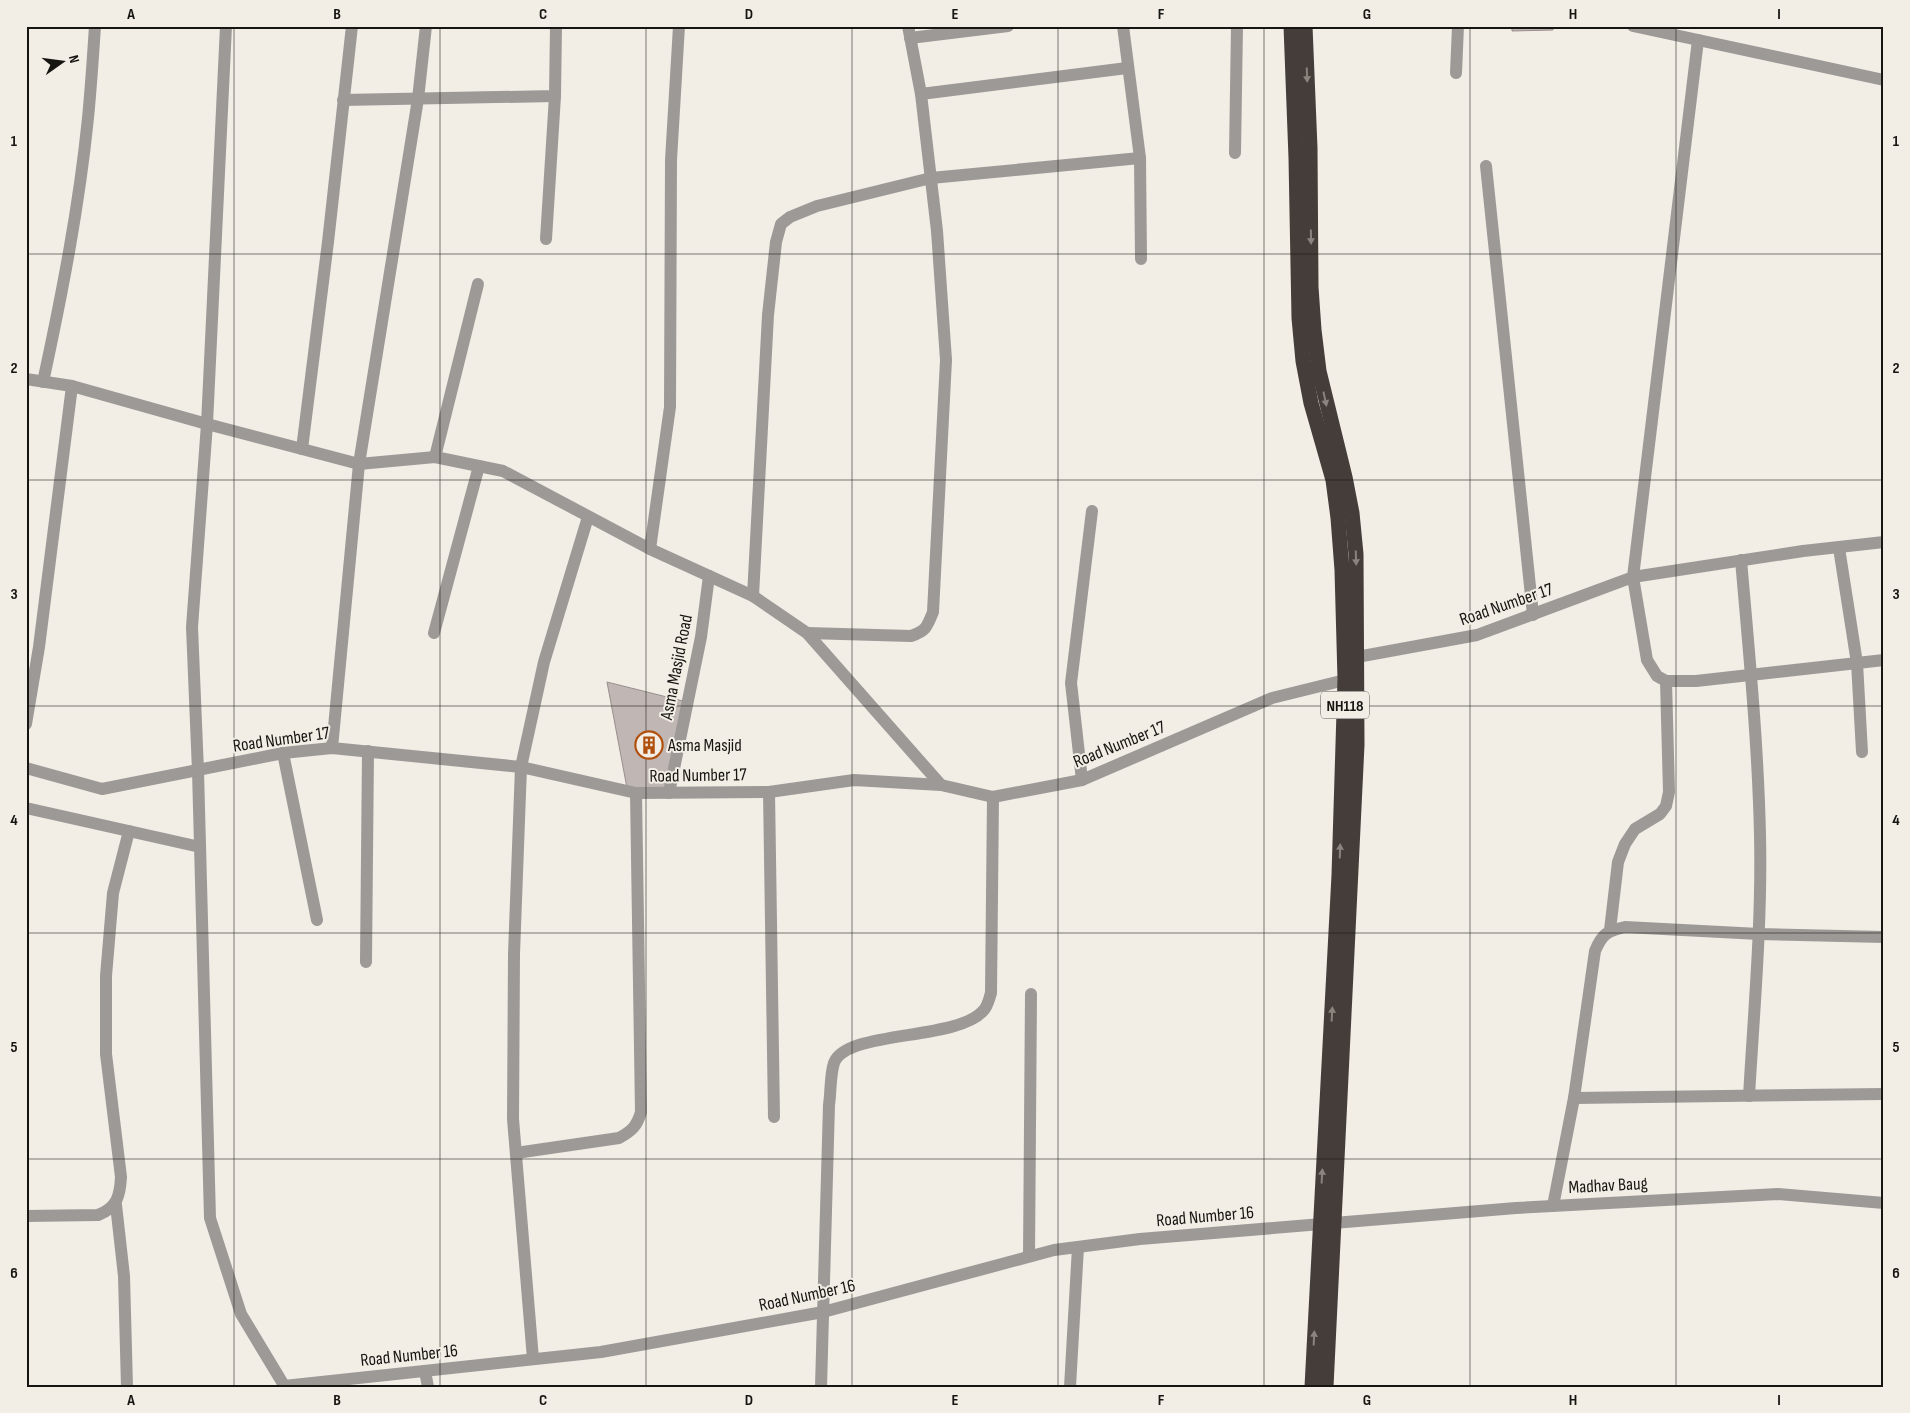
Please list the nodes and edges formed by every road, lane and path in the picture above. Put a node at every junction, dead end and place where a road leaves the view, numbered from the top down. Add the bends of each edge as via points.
1 (95, 26) edge
2 (226, 26) edge
3 (352, 26) edge
4 (426, 26) edge
5 (556, 26) edge
6 (679, 26) edge
7 (1008, 26) edge
8 (1123, 26) edge
9 (1237, 26) edge
10 (1291, 26) edge
11 (1305, 26) edge
12 (1458, 26) edge
13 (1633, 26) edge
14 (909, 32) edge
15 (1698, 40) junction
16 (1127, 68) junction
17 (1456, 72) dead end
18 (1884, 80) edge
19 (921, 94) junction
20 (555, 96) junction
21 (343, 100) junction
22 (418, 100) junction
23 (1235, 153) dead end
24 (1140, 158) junction
25 (1486, 166) dead end
26 (931, 178) junction
27 (546, 239) dead end
28 (1141, 259) dead end
29 (478, 284) dead end
30 (26, 379) edge
31 (43, 382) junction
32 (72, 386) junction
33 (208, 424) junction
34 (302, 449) junction
35 (436, 456) junction
36 (359, 464) junction
37 (478, 466) junction
38 (1092, 511) dead end
39 (588, 517) junction
40 (1884, 542) edge
41 (1838, 548) junction
42 (650, 550) junction
43 (1741, 560) junction
44 (708, 576) junction
45 (1633, 577) junction
46 (753, 596) junction
47 (1533, 615) junction
48 (434, 633) dead end
49 (807, 633) junction
50 (1357, 656) junction
51 (1884, 660) edge
52 (1857, 663) junction
53 (1751, 674) junction
54 (1351, 678) junction
55 (1666, 681) junction
56 (26, 724) edge
57 (332, 748) junction
58 (368, 751) junction
59 (1862, 752) dead end
60 (283, 753) junction
61 (521, 767) junction
62 (26, 768) edge
63 (198, 770) junction
64 (1082, 780) junction
65 (941, 785) junction
66 (769, 792) junction
67 (636, 793) junction
68 (669, 793) junction
69 (993, 798) junction
70 (26, 808) edge
71 (129, 832) junction
72 (200, 848) junction
73 (317, 920) dead end
74 (1610, 930) junction
75 (1759, 934) junction
76 (1884, 936) edge
77 (366, 962) dead end
78 (1031, 994) dead end
79 (1884, 1094) edge
80 (1749, 1096) junction
81 (1574, 1098) junction
82 (774, 1117) dead end
83 (516, 1153) junction
84 (1884, 1203) edge
85 (116, 1204) junction
86 (1554, 1206) junction
87 (26, 1216) edge
88 (1326, 1223) junction
89 (1078, 1247) junction
90 (1029, 1256) junction
91 (823, 1312) junction
92 (533, 1359) junction
93 (426, 1371) junction
94 (284, 1386) edge
95 (128, 1387) edge
96 (428, 1387) edge
97 (821, 1387) edge
98 (1070, 1387) edge
99 (1312, 1387) edge
100 (1326, 1387) edge

1 - 31 street via 88,117 76,207 62,297
2 - 33 street
3 - 21 street
4 - 22 street
5 - 20 street
6 - 42 street via 671,160 670,407
7 - 14 street
8 - 16 street
9 - 23 street
10 - 54 highway, NH118 via 1299,318 1305,370 1333,480
11 -> 50 highway, NH118 via 1314,330 1319,371 1352,513 1356,554
12 - 17 street
13 - 15 street
14 - 19 street
15 - 18 street
15 - 45 street
16 - 19 street
16 - 24 street
19 - 26 street
20 - 22 street
20 - 27 street
21 - 22 street
21 - 34 street
22 - 36 street
24 - 26 street
24 - 28 street
25 - 47 street
26 - 46 street via 817,206 781,224 768,315
26 - 49 street via 946,360 933,612 922,632 911,636
29 - 35 street
30 - 31 street
31 - 32 street
32 - 33 street
32 - 56 street
33 - 34 street
33 - 63 street via 192,627
34 - 36 street
35 - 36 street
35 - 37 street
36 - 57 street
37 - 39 street via 503,471
37 - 48 street
38 - 64 street via 1071,683
39 - 42 street
39 - 61 street via 544,662
40 - 41 street, Road Number 17
41 - 43 street, Road Number 17
41 - 52 street
42 - 44 street
43 - 45 street, Road Number 17
43 - 53 street
44 - 46 street
44 - 68 street, Asma Masjid Road via 701,637
45 - 47 street, Road Number 17
45 - 55 street via 1647,660 1657,676
46 - 49 street
47 - 50 street, Road Number 17 via 1477,635
49 - 65 street
50 - 54 highway, NH118
51 - 52 street
52 - 53 street
52 - 59 street
53 - 55 street via 1696,682
53 - 75 street via 1760,835
54 - 64 street, Road Number 17 via 1272,698
54 - 88 highway, NH118 via 1356,755
55 - 74 street via 1669,792 1666,806 1660,814 1635,829 1625,844 1618,862
57 - 58 street, Road Number 17
57 - 60 street, Road Number 17
58 - 61 street, Road Number 17
58 - 77 street
60 - 63 street, Road Number 17
60 - 73 street
61 - 67 street, Road Number 17
61 - 83 street via 514,954 513,1119
62 - 63 street, Road Number 17 via 102,789
63 - 72 street
64 - 69 street, Road Number 17
65 - 66 street, Road Number 17 via 854,780
65 - 69 street, Road Number 17
66 - 68 street, Road Number 17
66 - 82 street
67 - 68 street, Road Number 17
67 - 83 street via 641,1112 638,1123 631,1132 619,1138
69 - 91 street via 991,993 987,1005 983,1011 960,1024 857,1045 840,1054 834,1062 829,1105
70 - 71 street
71 - 72 street
71 - 85 street via 113,893 106,976 106,1054 121,1177
72 - 94 street via 210,1218 240,1314
74 - 75 street via 1625,927
74 - 81 street via 1594,951
75 - 76 street
75 - 80 street
78 - 90 street
79 - 80 street
80 - 81 street
81 - 86 street
83 - 92 street
84 - 86 street, Madhav Baug via 1778,1194
85 - 87 street via 108,1212 98,1215
85 - 95 street via 124,1276
86 - 88 street, Madhav Baug
88 - 89 street, Road Number 16
99 -> 88 highway, NH118
88 - 100 highway, NH118
89 - 90 street, Road Number 16
89 - 98 street
90 - 91 street, Road Number 16
91 - 92 street, Road Number 16 via 600,1352
91 - 97 street
92 - 93 street, Road Number 16
93 - 94 street, Road Number 16
93 - 96 street

